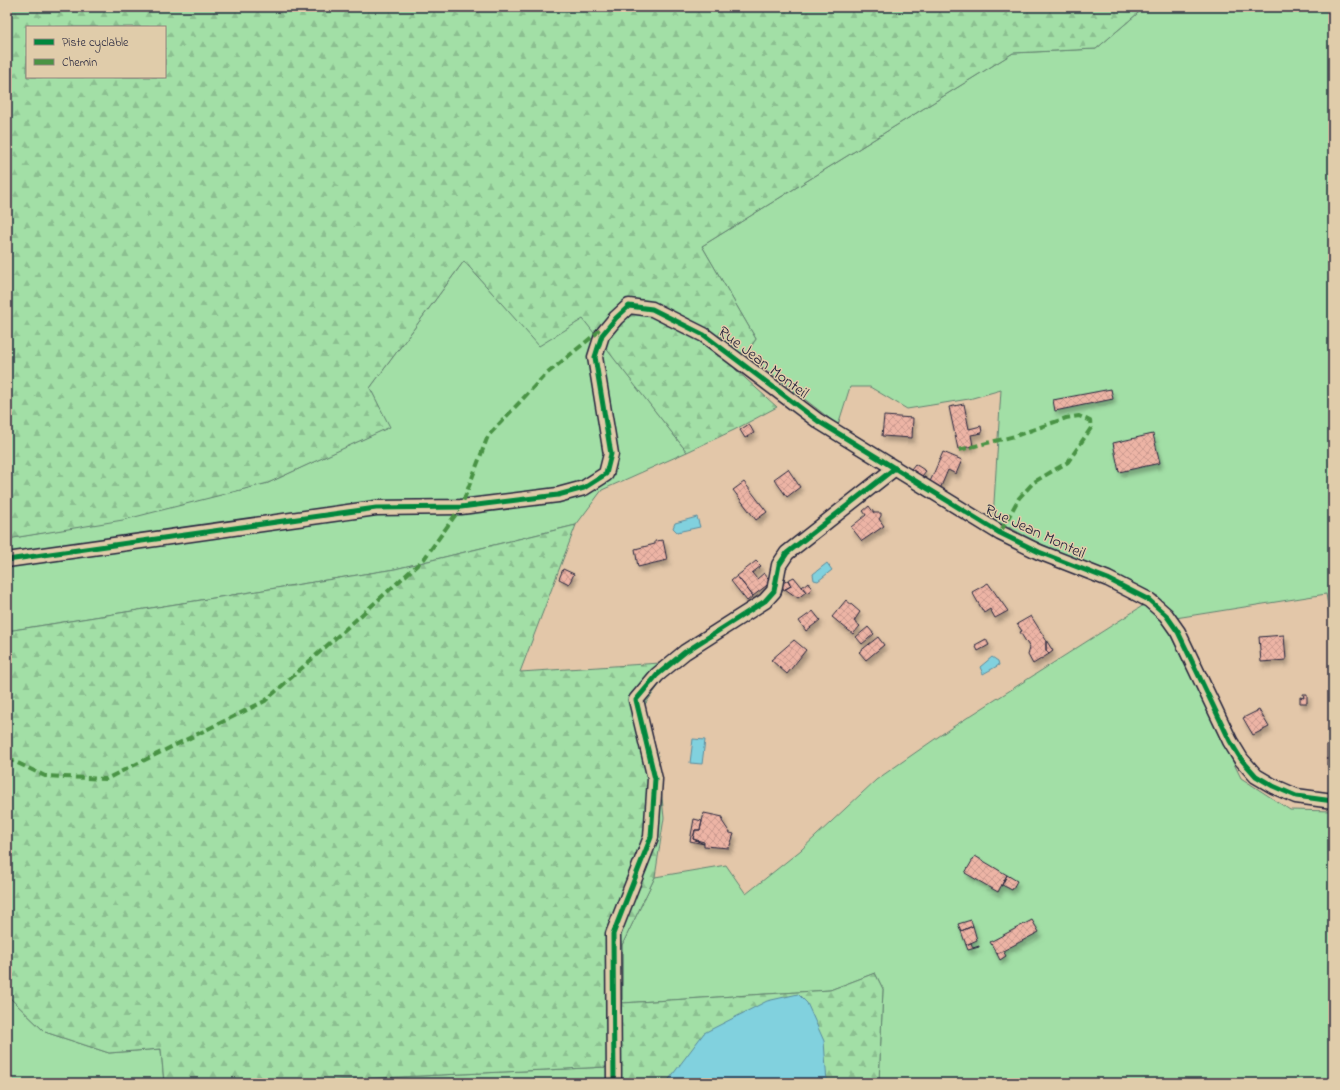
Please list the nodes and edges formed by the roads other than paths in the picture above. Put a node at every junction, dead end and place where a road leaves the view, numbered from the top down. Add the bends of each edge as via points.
1 (895, 468) junction
2 (7, 560) edge
3 (1333, 801) edge
4 (614, 1083) edge

1 - 2 street, Rue Jean Monteil via 818,421 704,335 652,309 629,306 602,335 595,357 611,454 606,474 584,488 558,496 461,507 376,508
1 - 3 street, Rue Jean Monteil via 1000,533 1039,552 1108,579 1149,600 1166,615 1178,632 1230,741 1256,776 1296,796
1 - 4 street via 787,553 779,565 774,591 765,601 684,652 657,674 636,700 655,779 651,837 613,934

